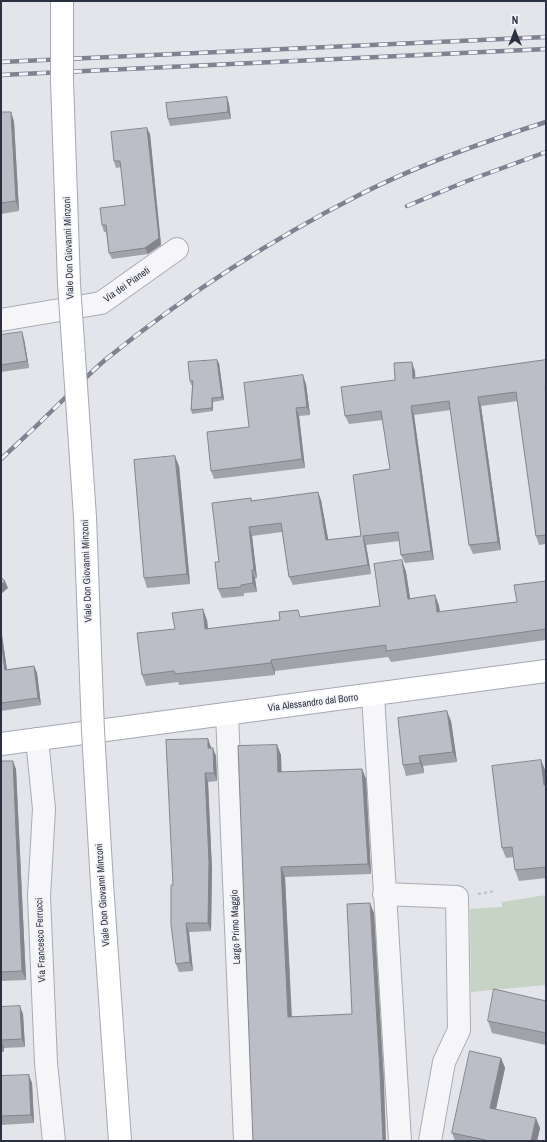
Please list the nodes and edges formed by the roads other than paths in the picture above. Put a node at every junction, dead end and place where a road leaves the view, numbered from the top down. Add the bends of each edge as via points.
1 (62, 1) edge
2 (177, 249) dead end
3 (1, 320) edge
4 (546, 671) edge
5 (373, 695) junction
6 (227, 714) junction
7 (37, 739) junction
8 (1, 744) edge
9 (384, 894) junction
10 (54, 1141) edge
11 (120, 1141) edge
12 (245, 1141) edge
13 (400, 1141) edge
14 (430, 1141) edge

1 - 11 main road, Viale Don Giovanni Minzoni, bridge via 62,81 70,284 85,517 93,731
2 - 3 street, Via dei Pianeti via 101,303
4 - 5 main road, Via Alessandro dal Borro
5 - 6 main road, Via Alessandro dal Borro
5 - 9 street
6 - 7 main road, Via Alessandro dal Borro
6 - 12 street, Largo Primo Maggio
7 - 8 main road, Via Alessandro dal Borro
7 - 10 street, Via Francesco Ferrucci via 44,809 39,896 46,1055
9 - 13 street
9 - 14 street via 458,897 459,1030 444,1062

